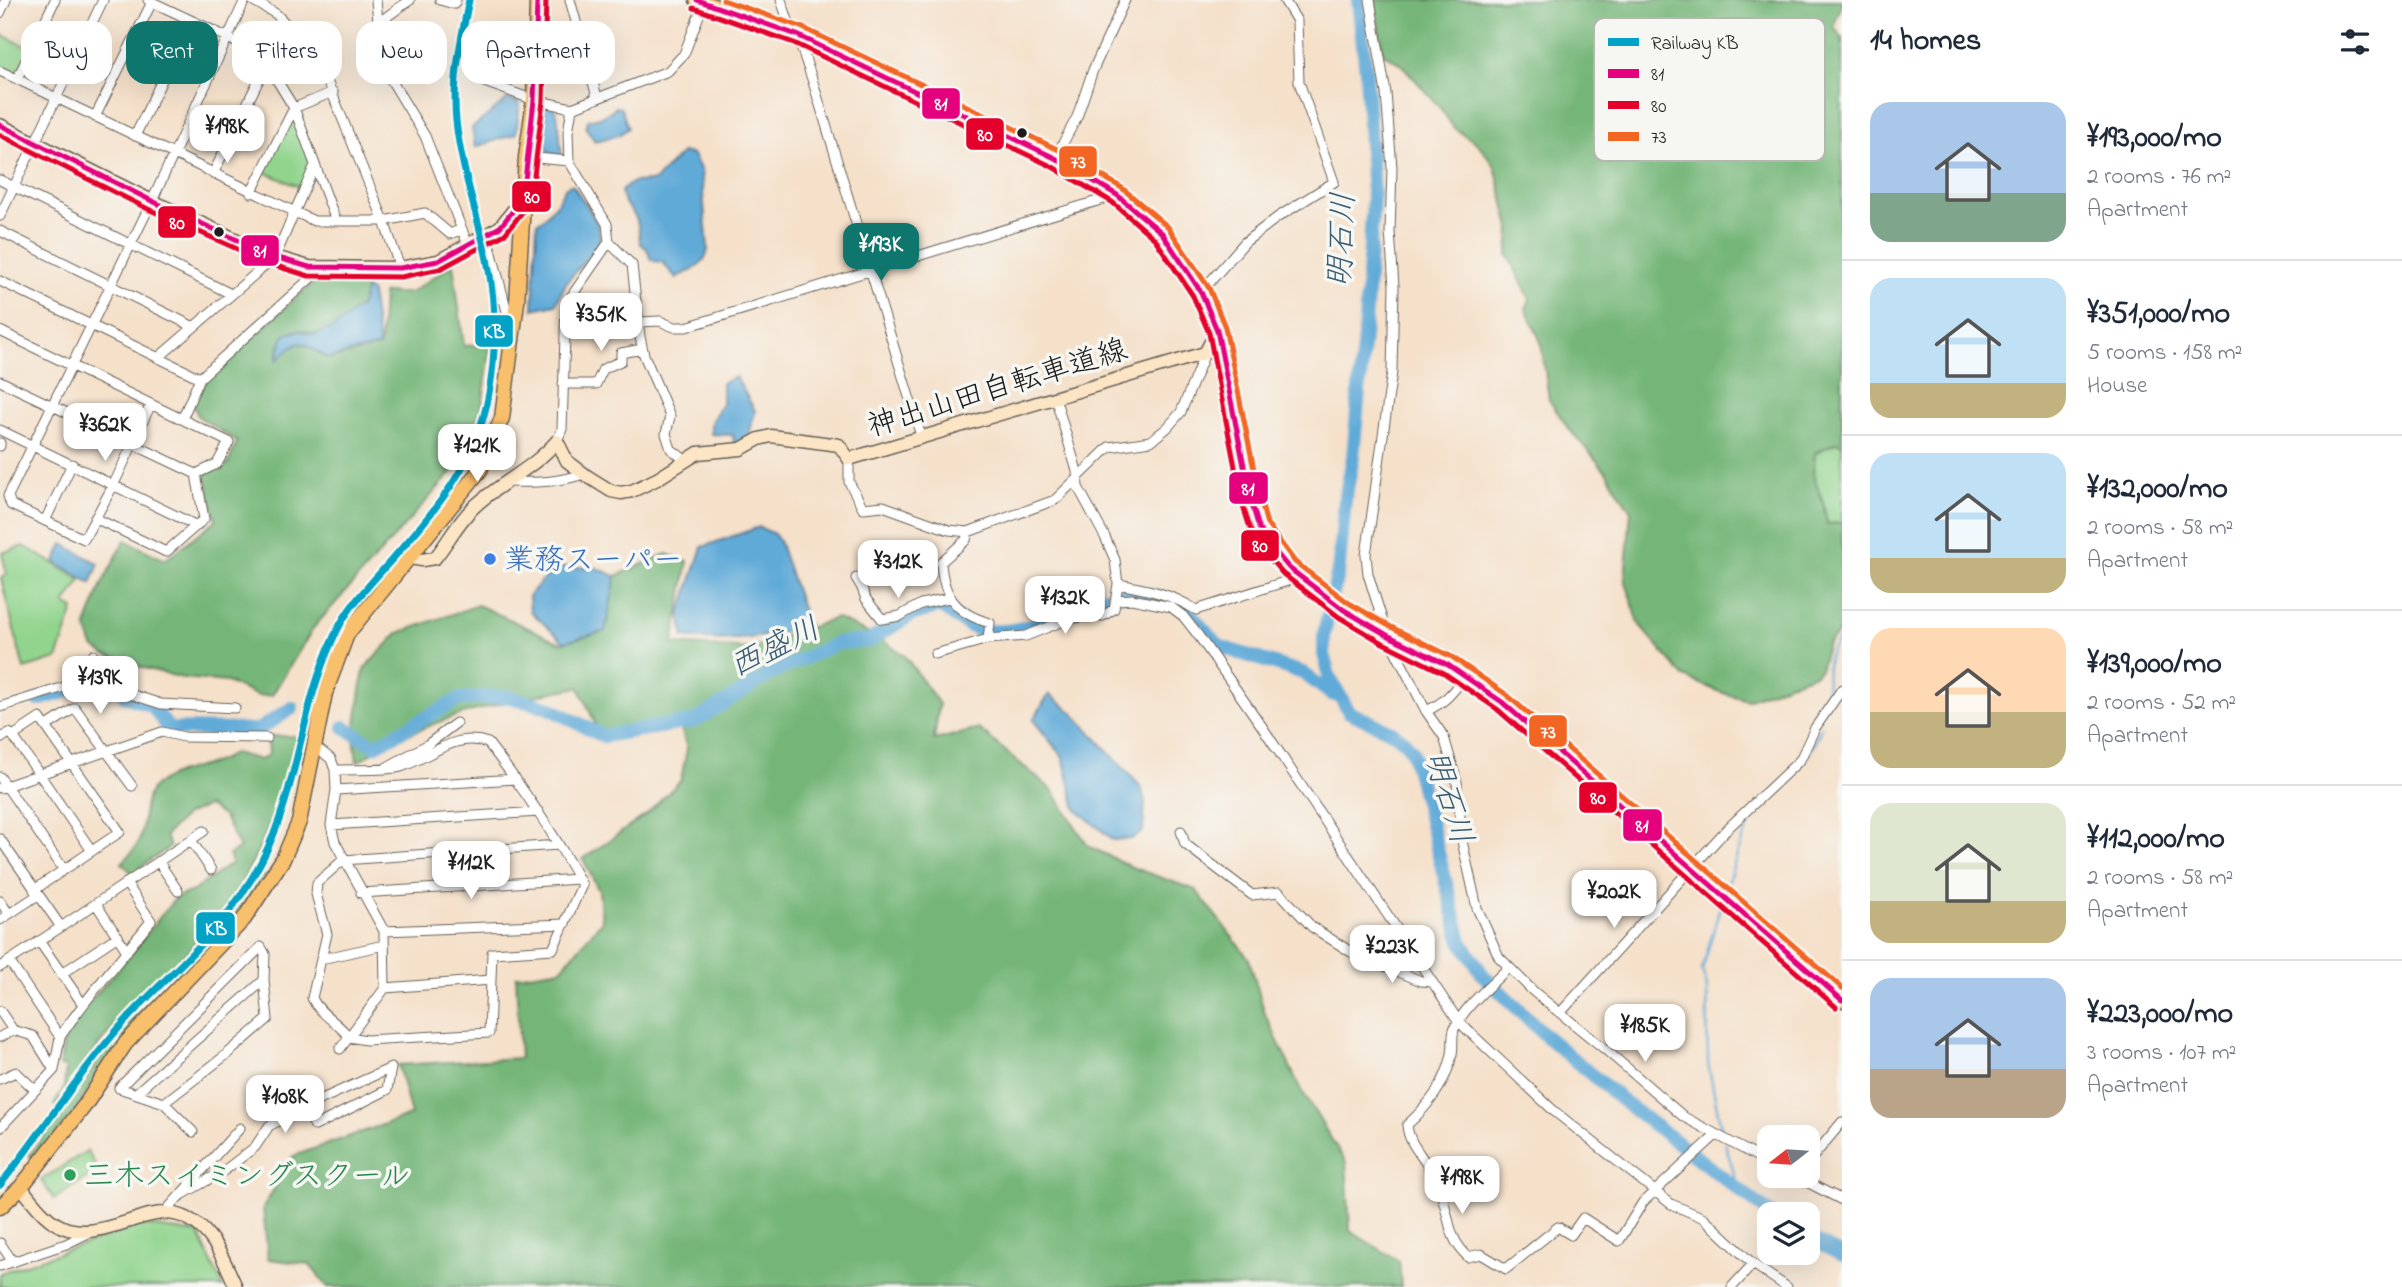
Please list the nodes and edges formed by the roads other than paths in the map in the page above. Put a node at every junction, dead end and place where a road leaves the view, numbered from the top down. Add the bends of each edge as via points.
1 (6, 0) edge
2 (55, 0) edge
3 (103, 0) edge
4 (245, 0) edge
5 (252, 0) edge
6 (376, 0) edge
7 (410, 0) edge
8 (440, 0) edge
9 (456, 0) edge
10 (537, 0) edge
11 (570, 0) edge
12 (781, 0) edge
13 (1125, 0) edge
14 (1284, 0) edge
15 (1370, 0) edge
16 (150, 1) edge
17 (702, 1) edge
18 (0, 13) edge
19 (191, 20) junction
20 (378, 21) edge
21 (381, 21) edge
22 (797, 36) junction
23 (229, 38) junction
24 (232, 40) edge
25 (0, 71) edge
26 (17, 79) junction
27 (257, 84) edge
28 (280, 84) edge
29 (394, 84) edge
30 (490, 84) edge
31 (333, 92) junction
32 (597, 97) junction
33 (57, 99) junction
34 (534, 100) junction
35 (294, 108) junction
36 (572, 108) junction
37 (95, 117) junction
38 (0, 125) edge
39 (135, 136) junction
40 (35, 142) junction
41 (174, 155) junction
42 (526, 157) junction
43 (1055, 158) junction
44 (569, 161) junction
45 (315, 165) junction
46 (213, 174) junction
47 (0, 180) edge
48 (14, 187) junction
49 (251, 193) junction
50 (1117, 195) junction
51 (523, 198) junction
52 (152, 201) junction
53 (293, 213) junction
54 (0, 216) edge
55 (336, 221) junction
56 (384, 221) junction
57 (462, 229) junction
58 (0, 231) edge
59 (487, 234) junction
60 (609, 242) junction
61 (131, 244) junction
62 (468, 244) junction
63 (275, 257) junction
64 (323, 267) junction
65 (400, 268) junction
66 (871, 270) junction
67 (0, 281) edge
68 (110, 286) junction
69 (1201, 292) junction
70 (230, 294) junction
71 (639, 322) junction
72 (89, 326) junction
73 (194, 327) junction
74 (0, 331) edge
75 (513, 332) junction
76 (1215, 334) junction
77 (642, 349) junction
78 (1205, 353) junction
79 (158, 358) junction
80 (71, 365) junction
81 (200, 378) junction
82 (0, 381) edge
83 (563, 384) junction
84 (1055, 397) junction
85 (150, 404) junction
86 (53, 406) junction
87 (182, 419) junction
88 (0, 430) edge
89 (921, 436) junction
90 (557, 441) junction
91 (131, 445) junction
92 (33, 446) junction
93 (849, 459) junction
94 (685, 460) junction
95 (72, 464) junction
96 (196, 474) junction
97 (584, 474) junction
98 (1077, 478) junction
99 (511, 482) junction
100 (114, 484) junction
101 (96, 518) junction
102 (45, 521) junction
103 (197, 526) junction
104 (968, 532) junction
105 (413, 559) junction
106 (1300, 577) junction
107 (856, 578) dead end
108 (1118, 584) junction
109 (949, 598) junction
110 (1117, 600) junction
111 (1387, 635) junction
112 (988, 639) junction
113 (935, 654) dead end
114 (93, 655) dead end
115 (1465, 676) junction
116 (87, 680) junction
117 (1842, 689) edge
118 (0, 707) edge
119 (235, 708) dead end
120 (1426, 711) junction
121 (456, 723) dead end
122 (47, 726) junction
123 (13, 736) junction
124 (0, 738) edge
125 (267, 738) dead end
126 (108, 751) junction
127 (314, 751) junction
128 (72, 763) junction
129 (385, 768) junction
130 (335, 770) junction
131 (39, 775) junction
132 (0, 777) edge
133 (516, 779) junction
134 (132, 786) dead end
135 (3, 787) edge
136 (336, 790) junction
137 (539, 812) junction
138 (331, 825) junction
139 (204, 831) dead end
140 (1181, 831) dead end
141 (0, 839) edge
142 (191, 840) junction
143 (559, 845) junction
144 (92, 851) junction
145 (343, 860) junction
146 (158, 862) junction
147 (1690, 869) junction
148 (64, 870) junction
149 (211, 870) dead end
150 (579, 879) junction
151 (126, 883) junction
152 (178, 891) dead end
153 (36, 892) junction
154 (361, 892) junction
155 (0, 901) edge
156 (96, 904) junction
157 (9, 914) junction
158 (0, 920) edge
159 (565, 924) junction
160 (61, 927) junction
161 (384, 931) junction
162 (118, 936) junction
163 (39, 941) junction
164 (384, 945) junction
165 (127, 951) junction
166 (321, 959) junction
167 (9, 961) junction
168 (0, 967) edge
169 (1509, 967) junction
170 (61, 974) junction
171 (264, 980) junction
172 (491, 981) junction
173 (1432, 982) junction
174 (385, 988) junction
175 (1842, 1000) edge
176 (82, 1003) junction
177 (0, 1011) edge
178 (1561, 1012) junction
179 (1458, 1022) junction
180 (13, 1030) junction
181 (0, 1037) edge
182 (60, 1037) junction
183 (349, 1037) junction
184 (340, 1049) dead end
185 (54, 1070) junction
186 (0, 1079) edge
187 (100, 1081) junction
188 (119, 1088) junction
189 (34, 1090) junction
190 (136, 1093) junction
191 (164, 1103) junction
192 (304, 1107) junction
193 (1842, 1122) edge
194 (0, 1128) edge
195 (240, 1128) dead end
196 (193, 1132) dead end
197 (1716, 1135) junction
198 (1820, 1149) edge
199 (1757, 1157) edge
200 (21, 1187) junction
201 (1819, 1188) edge
202 (1656, 1191) junction
203 (180, 1196) junction
204 (1842, 1200) edge
205 (0, 1208) edge
206 (165, 1212) junction
207 (91, 1232) junction
208 (0, 1243) edge
209 (13, 1262) junction
210 (1753, 1264) junction
211 (0, 1266) edge
212 (236, 1287) edge
213 (1732, 1287) edge
214 (1787, 1287) edge

1 - 18 street
2 - 26 street
3 - 33 street
4 - 23 street
5 - 31 street via 276,13 303,41
6 - 20 street
7 - 21 street
8 - 9 street via 454,4
10 - 34 main road
11 - 32 street
12 - 22 street
13 - 43 street via 1077,117
14 - 69 street via 1297,21 1299,82 1334,182 1245,242
15 - 111 street via 1386,93 1394,286 1392,372 1366,555
16 - 19 street
16 - 37 street
17 - 22 main road
17 - 32 street via 684,54 668,71
19 - 23 street
19 - 39 street
22 - 43 main road
22 - 66 street
23 - 24 street
23 - 41 street
25 - 26 street
26 - 33 street
27 - 46 street
28 - 35 street
29 - 57 street via 425,136
30 - 34 street
31 - 35 street
31 - 56 street
32 - 36 street
33 - 37 street
33 - 40 street
34 - 36 street
34 - 42 main road
35 - 45 street
35 - 49 street
36 - 44 street
37 - 39 street
38 - 40 main road
39 - 41 street
40 - 48 street
40 - 52 main road
41 - 46 street
41 - 52 street
42 - 44 street
42 - 51 main road
43 - 50 main road
44 - 60 street via 607,224
45 - 53 street
45 - 55 street
46 - 49 street
47 - 48 street
48 - 54 street
48 - 61 street
49 - 53 street
50 - 66 street
50 - 69 main road via 1162,233
51 - 59 main road via 500,227
51 - 75 main road
52 - 61 street
52 - 63 main road
53 - 55 street via 314,221
53 - 63 street
55 - 56 street
56 - 57 street via 425,213 450,234
56 - 65 street
57 - 62 street
58 - 68 street
59 - 62 main road
59 - 75 street
60 - 71 street via 632,265
60 - 83 street via 566,304
61 - 68 street
61 - 70 street
62 - 65 main road via 439,261
63 - 64 main road
63 - 70 street
64 - 65 main road
64 - 81 street
66 - 71 street via 686,327
66 - 89 street
67 - 72 street
68 - 72 street
68 - 73 street
69 - 76 main road
70 - 73 street
71 - 77 street
72 - 79 street
72 - 80 street
73 - 79 street
74 - 80 street
75 - 105 main road via 502,418 480,470
76 - 78 main road
76 - 106 main road via 1259,528
77 - 83 street via 621,353 621,361 603,369 596,384
77 - 94 street via 670,416 666,435 671,449
78 - 84 main road, 神出山田自転車道線
78 - 98 street via 1181,412 1167,428 1151,441 1109,447
79 - 81 street
80 - 85 street
80 - 86 street
81 - 87 street
82 - 86 street
83 - 90 street via 562,429
84 - 89 main road, 神出山田自転車道線
84 - 98 street
85 - 87 street
85 - 91 street
86 - 91 street
86 - 92 street
87 - 96 street via 229,442 216,464
88 - 92 street
89 - 93 main road, 神出山田自転車道線
90 - 97 main road, 神出山田自転車道線 via 567,461
90 - 99 main road
91 - 96 street
91 - 100 street
92 - 95 street
92 - 102 street via 8,496 11,505
93 - 94 main road, 神出山田自転車道線 via 839,445 771,436 741,449 698,453
93 - 104 street via 849,482 863,508 883,506 949,530
94 - 97 main road, 神出山田自転車道線 via 657,479 621,493
95 - 100 street
95 - 102 street
96 - 103 street via 204,519
97 - 99 street via 539,484
98 - 104 street via 1055,500
98 - 108 street via 1115,560
99 - 105 main road via 473,508 435,558
100 - 101 street
100 - 103 street
101 - 102 street via 84,539
101 - 103 street via 166,552
104 - 109 street via 966,540 942,562
105 - 127 main road via 347,634 325,693
106 - 108 street via 1196,610 1160,593
106 - 111 main road
107 - 109 street via 883,619
108 - 110 street
109 - 112 street via 956,608 990,623
110 - 112 street via 1103,617 1071,618 1026,636
110 - 173 street via 1171,607 1183,616
111 - 115 main road
111 - 120 street
112 - 113 street
114 - 116 street
115 - 120 street via 1449,698
115 - 147 main road via 1502,702
116 - 118 street
116 - 119 street via 161,705
117 - 147 street via 1800,760
120 - 169 street via 1444,737 1457,782 1462,841 1477,908 1495,949
121 - 129 street
122 - 123 street via 40,718
122 - 126 street via 75,708
122 - 128 street
123 - 124 street via 9,733
123 - 131 street
125 - 126 street via 184,737 162,732
126 - 128 street
126 - 134 street
127 - 130 street via 331,759
127 - 187 main road via 299,822 283,859 244,919 125,1044
128 - 131 street
128 - 144 street via 120,832
129 - 130 street
129 - 133 street via 398,768 462,738 477,739 488,743
130 - 136 street
131 - 135 street
131 - 144 street
132 - 135 street
133 - 136 street
133 - 137 street
135 - 148 street
136 - 138 street
137 - 138 street
137 - 143 street
138 - 145 street
139 - 142 street
140 - 173 street via 1185,844 1252,895 1279,892 1312,927 1352,952
141 - 153 street
142 - 146 street
142 - 149 street
143 - 145 street
143 - 150 street
144 - 148 street
145 - 154 street
145 - 166 street via 317,883 327,934
146 - 151 street
146 - 152 street
147 - 175 main road
147 - 178 street
148 - 153 street
150 - 154 street
150 - 159 street via 582,885
151 - 156 street
151 - 165 street via 151,921
153 - 157 street
153 - 160 street
154 - 161 street
155 - 157 street
156 - 160 street
156 - 162 street
157 - 158 street
159 - 161 street
159 - 172 street via 553,949 492,953
160 - 163 street
161 - 164 street
162 - 165 street
162 - 170 street
163 - 167 street
163 - 170 street
164 - 166 street
164 - 174 street
165 - 176 street
166 - 183 street via 314,1004
167 - 168 street
167 - 182 street
169 - 178 street
169 - 179 street
170 - 176 street
171 - 188 street via 261,947
171 - 190 street
171 - 191 street via 268,1019
172 - 174 street
172 - 183 street via 489,1032 366,1040
173 - 179 street
174 - 183 street
176 - 182 street
177 - 180 street
178 - 197 street via 1684,1117
179 - 202 street via 1554,1111
179 - 202 street via 1449,1068 1430,1104 1406,1125 1444,1202 1448,1228 1468,1256 1481,1254 1506,1269 1558,1227 1571,1235 1583,1218 1619,1241 1643,1202
180 - 181 street
180 - 185 street via 33,1036
182 - 185 street
183 - 184 street
185 - 189 street
186 - 189 street via 16,1072
187 - 188 street
187 - 200 main road
188 - 190 street
189 - 194 street
190 - 191 street
191 - 196 street
192 - 192 street via 371,1076 391,1068 387,1090 315,1126
192 - 203 street via 269,1126 255,1147 225,1170
193 - 198 street
195 - 203 street
197 - 199 street
197 - 202 street
200 - 205 main road
200 - 207 main road via 41,1213 66,1228
201 - 204 street
202 - 210 street via 1704,1218
203 - 206 street
206 - 207 main road
206 - 212 main road via 193,1221 206,1232
207 - 209 street
208 - 209 street
209 - 211 street
210 - 213 street
210 - 214 street

